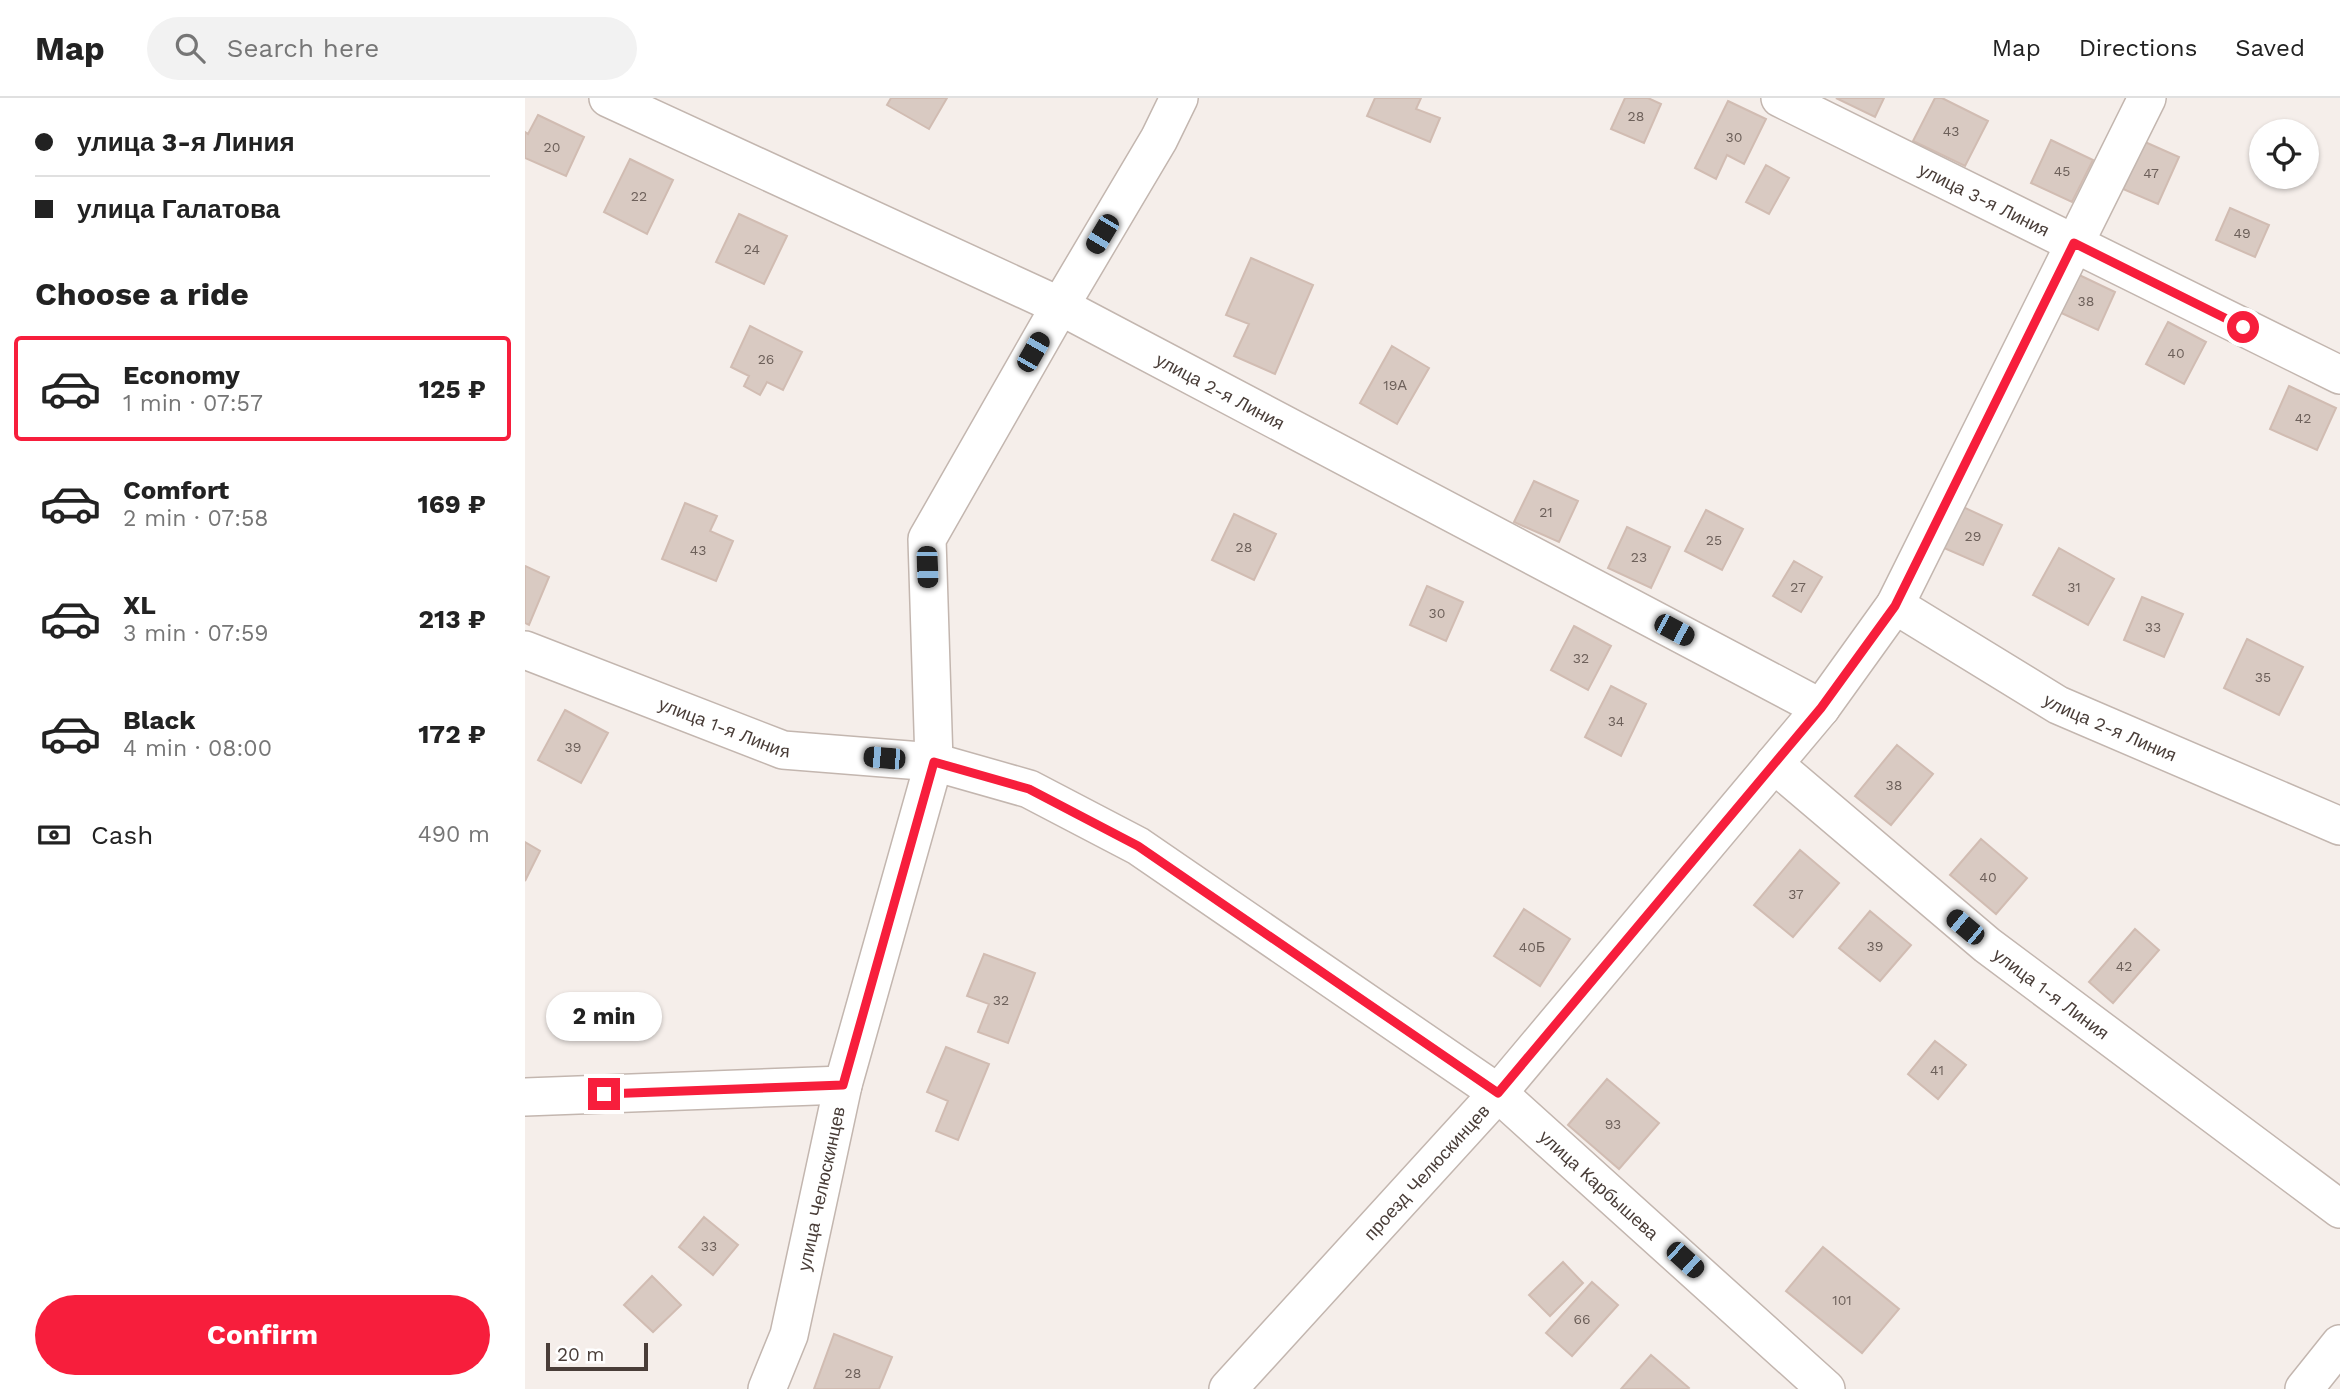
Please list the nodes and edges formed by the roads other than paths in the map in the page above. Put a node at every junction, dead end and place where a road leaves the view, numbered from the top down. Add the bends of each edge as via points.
1 (608, 98) edge
2 (1179, 98) edge
3 (1780, 98) edge
4 (2147, 98) edge
5 (2074, 243) junction
6 (1060, 306) junction
7 (2340, 375) edge
8 (1895, 606) junction
9 (525, 650) edge
10 (1821, 708) junction
11 (934, 762) junction
12 (1774, 764) junction
13 (2340, 826) edge
14 (843, 1085) junction
15 (1498, 1093) junction
16 (525, 1097) edge
17 (2340, 1209) edge
18 (2340, 1344) edge
19 (767, 1389) edge
20 (1228, 1389) edge
21 (1826, 1389) edge
22 (2304, 1389) edge

1 - 6 street, улица 2-я Линия
2 - 6 street, улица Челюскинцев
3 - 5 street, улица 3-я Линия
4 - 5 street, проезд Челюскинцев
5 - 7 street, улица 3-я Линия
5 - 8 street, проезд Челюскинцев
6 - 10 street, улица 2-я Линия
6 - 11 street, улица Челюскинцев via 927,539
8 - 10 street, проезд Челюскинцев
8 - 13 street, улица 2-я Линия via 2058,705
9 - 11 street, улица 1-я Линия via 783,750
10 - 12 street, проезд Челюскинцев
11 - 14 street, улица Челюскинцев
11 - 15 street, улица 1-я Линия via 1029,789 1138,846
12 - 15 street, проезд Челюскинцев
12 - 17 street, улица 1-я Линия via 1987,945
14 - 16 street
14 - 19 street, улица Челюскинцев via 789,1335
15 - 20 street, проезд Челюскинцев
15 - 21 street, улица Карбышева
18 - 22 street

